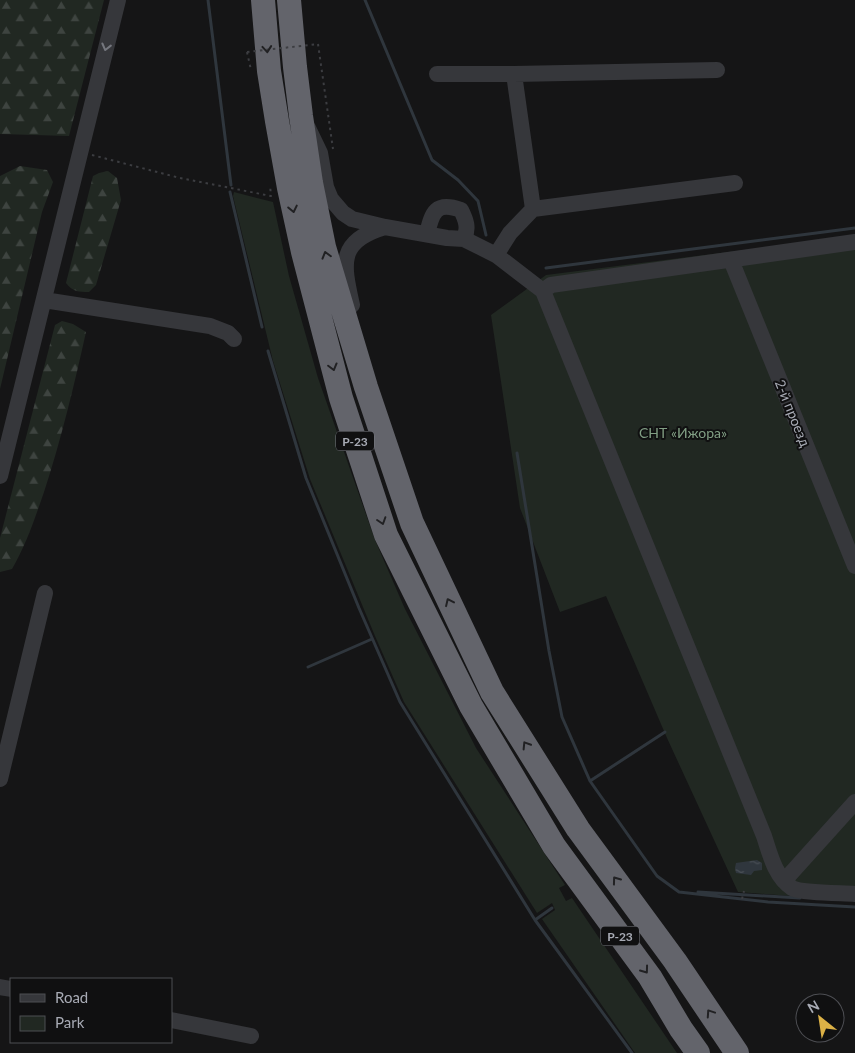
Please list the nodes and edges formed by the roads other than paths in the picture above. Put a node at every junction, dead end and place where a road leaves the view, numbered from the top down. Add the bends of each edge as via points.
1 (118, 0) edge
2 (263, 0) edge
3 (289, 0) edge
4 (717, 70) dead end
5 (437, 74) dead end
6 (514, 74) junction
7 (301, 116) junction
8 (735, 183) dead end
9 (533, 209) junction
10 (385, 227) junction
11 (427, 234) junction
12 (464, 239) junction
13 (855, 242) edge
14 (496, 255) junction
15 (731, 260) junction
16 (544, 291) junction
17 (44, 300) junction
18 (350, 335) junction
19 (234, 339) dead end
20 (0, 476) edge
21 (855, 566) edge
22 (45, 592) dead end
23 (0, 779) edge
24 (855, 802) edge
25 (784, 881) junction
26 (855, 894) edge
27 (172, 1020) edge
28 (681, 1029) junction
29 (251, 1036) dead end
30 (692, 1053) edge
31 (698, 1053) edge
32 (737, 1053) edge

1 -> 17 street
2 -> 28 highway, Р-23 via 276,121 303,252 341,398 386,535 476,714 554,846 650,977
3 - 7 highway, Р-23
4 - 6 street
5 - 6 street
6 - 9 street
7 - 10 street via 320,153 326,187 337,207 352,219
18 -> 7 highway, Р-23 via 324,247
8 - 9 street
9 - 14 street via 510,233
10 - 11 street
10 - 18 street via 357,240 347,254 347,280 353,311
11 - 12 street
11 - 12 street via 433,213 438,208 450,206 461,210 465,218 467,233
12 - 14 street
13 - 15 street
14 - 16 street
15 - 16 street via 551,285
15 - 21 street, 2-й проезд
16 - 25 street via 774,865
17 - 19 street via 210,326 228,332
17 - 20 street
32 -> 18 highway, Р-23 via 675,961 578,829 492,692 412,523
22 - 23 street
24 - 25 street
25 - 26 street via 794,889
27 - 29 street
28 - 30 street
28 - 31 highway, Р-23

